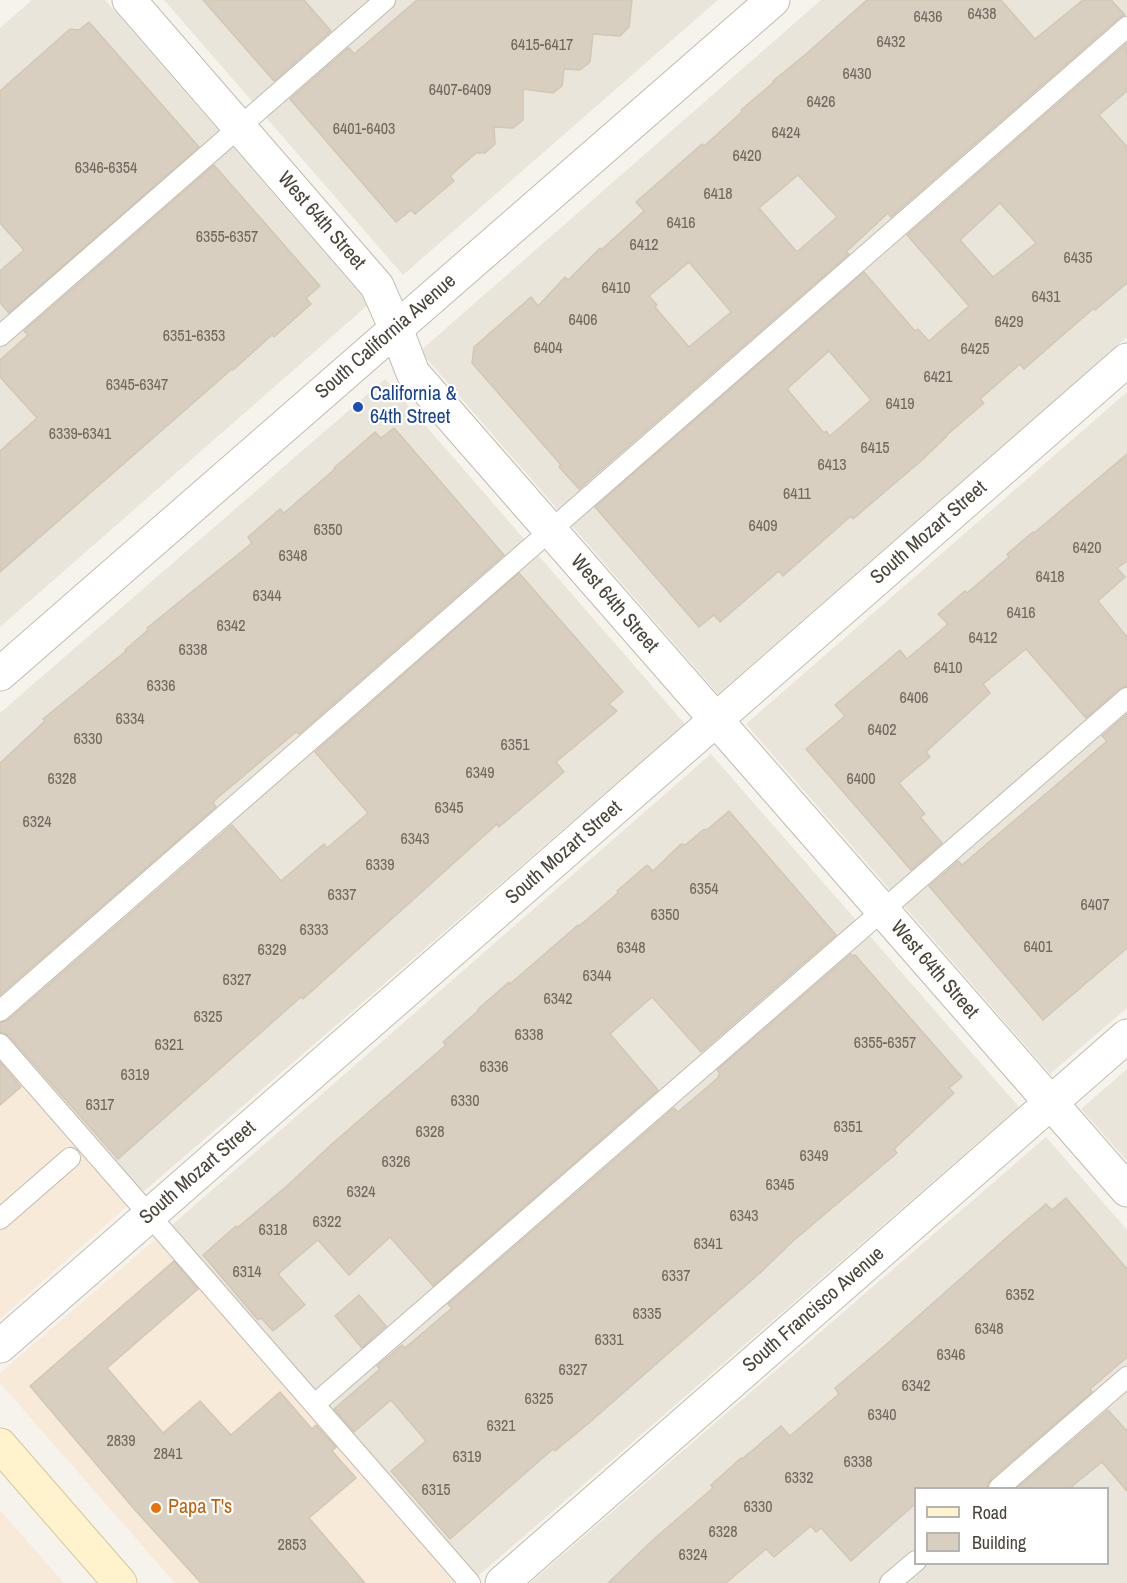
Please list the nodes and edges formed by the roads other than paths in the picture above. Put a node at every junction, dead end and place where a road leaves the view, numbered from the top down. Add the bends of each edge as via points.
1 (129, 0) edge
2 (385, 0) edge
3 (773, 0) edge
4 (1127, 27) edge
5 (239, 127) junction
6 (396, 329) junction
7 (0, 336) edge
8 (1127, 360) edge
9 (551, 531) junction
10 (0, 675) edge
11 (1127, 698) edge
12 (716, 720) junction
13 (882, 911) junction
14 (0, 1011) edge
15 (1127, 1036) edge
16 (0, 1044) edge
17 (1051, 1103) junction
18 (70, 1158) dead end
19 (1127, 1190) edge
20 (150, 1215) junction
21 (0, 1219) edge
22 (0, 1346) edge
23 (1127, 1377) edge
24 (315, 1404) junction
25 (0, 1445) edge
26 (1000, 1487) edge
27 (914, 1562) edge
28 (120, 1583) edge
29 (470, 1583) edge
30 (502, 1583) edge
31 (890, 1583) edge

1 - 5 street, West 64th Street
2 - 5 lane
3 - 6 street, South California Avenue
4 - 9 lane
5 - 6 street, West 64th Street via 377,286
5 - 7 lane
6 - 9 street, West 64th Street via 413,373
6 - 10 street, South California Avenue
8 - 12 street, South Mozart Street
9 - 12 street, West 64th Street
9 - 14 lane
11 - 13 lane
12 - 13 street, West 64th Street
12 - 20 street, South Mozart Street
13 - 17 street, West 64th Street
13 - 24 lane
15 - 17 street, South Francisco Avenue
16 - 20 lane
17 - 19 street, West 64th Street
17 - 30 street, South Francisco Avenue
18 - 21 lane
20 - 22 street, South Mozart Street
20 - 24 lane
23 - 26 lane
24 - 29 lane
25 - 28 main road
27 - 31 lane

